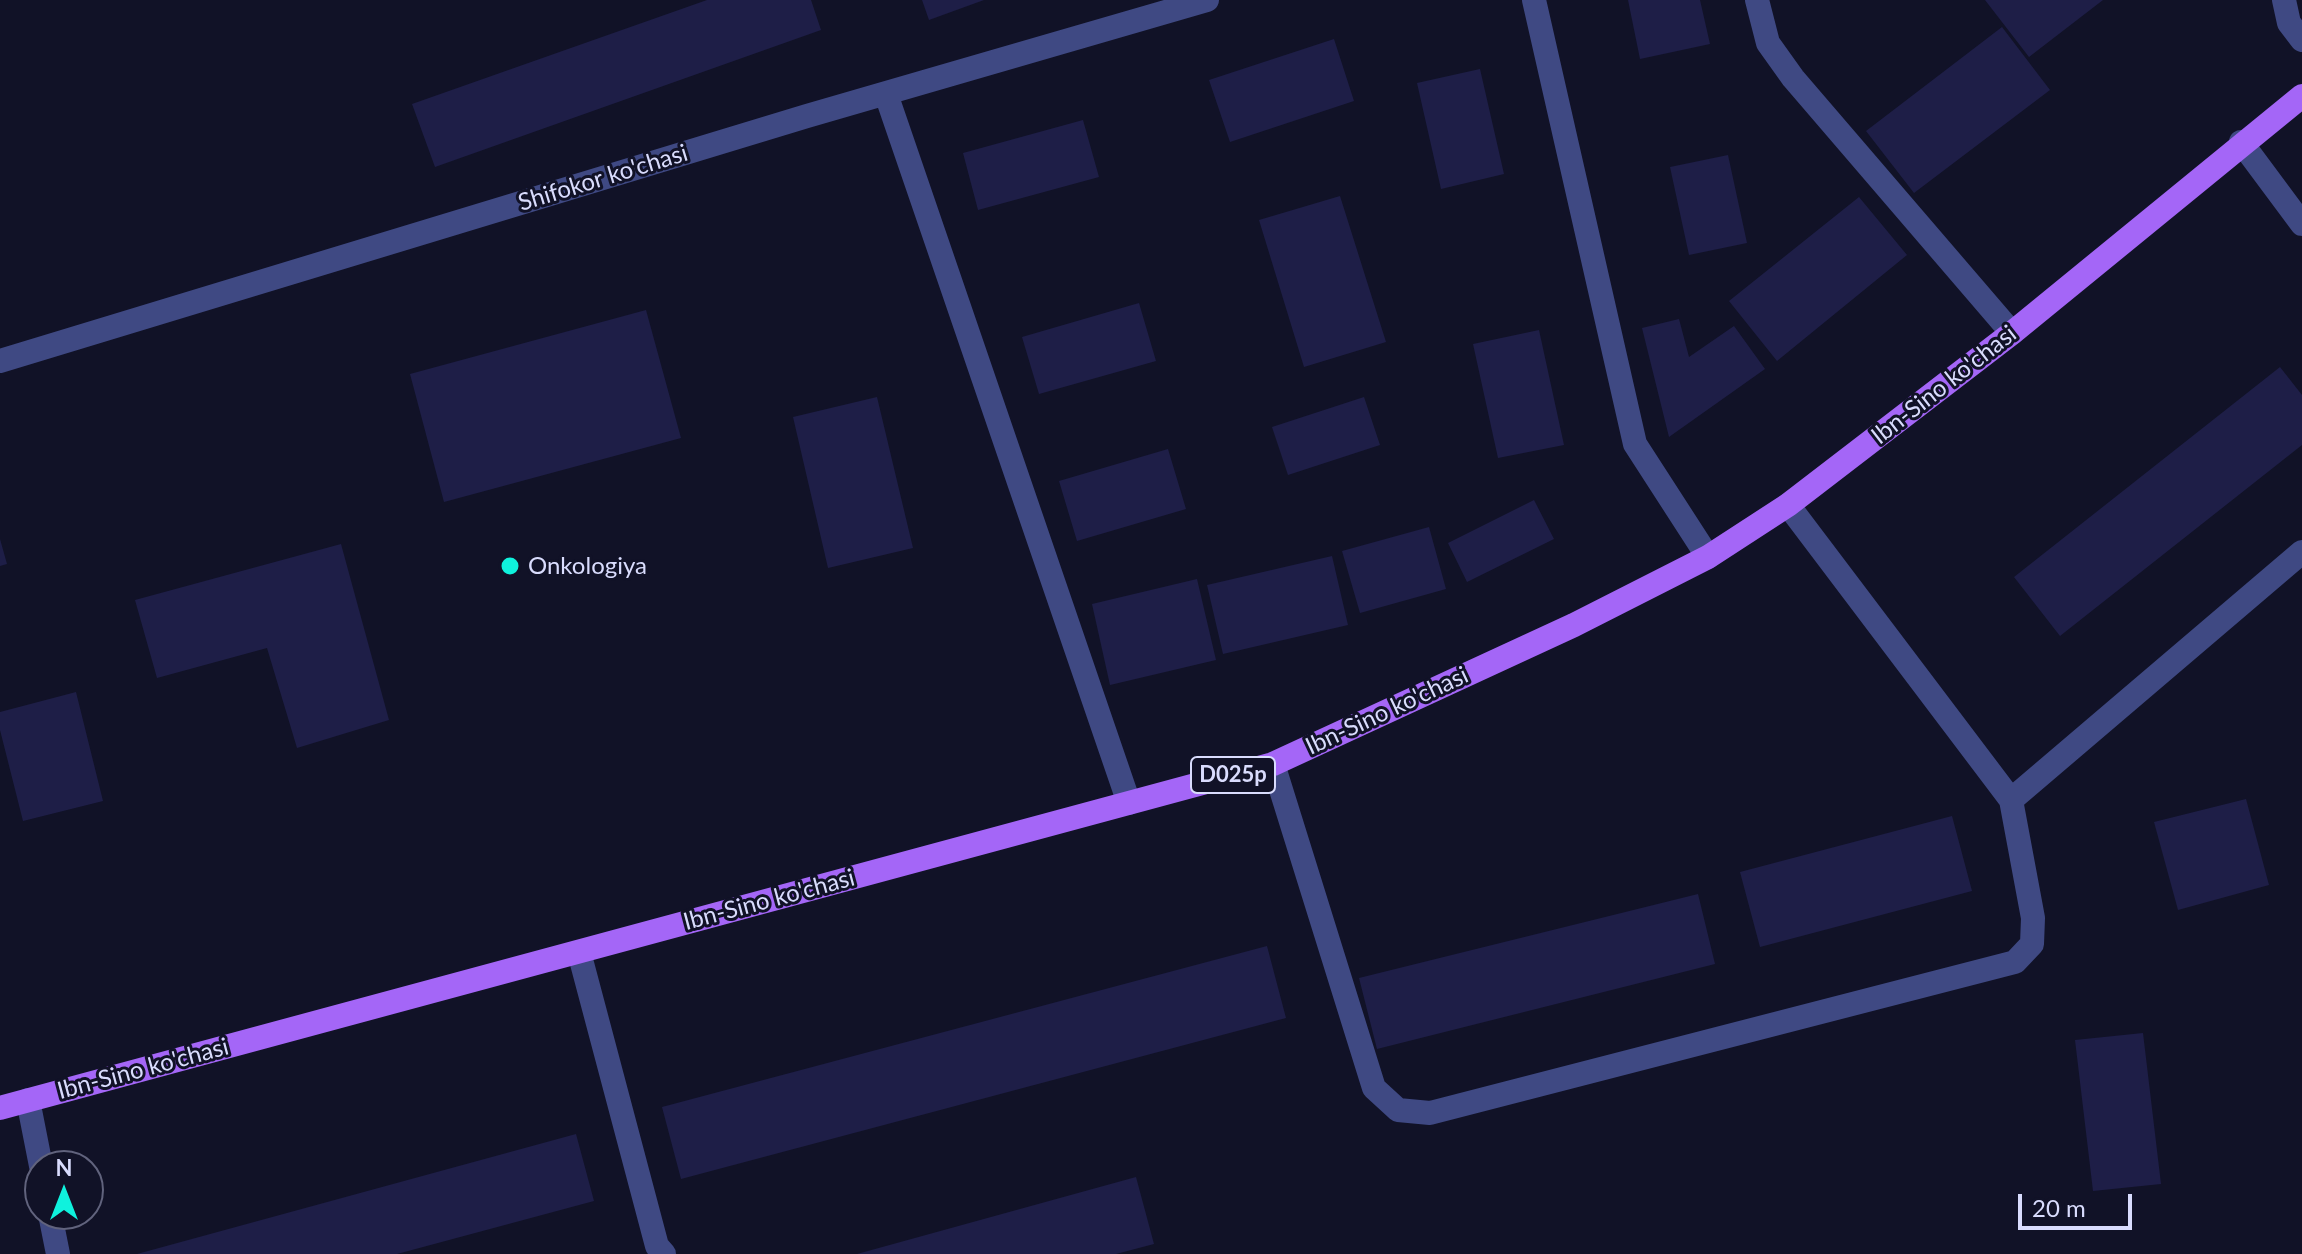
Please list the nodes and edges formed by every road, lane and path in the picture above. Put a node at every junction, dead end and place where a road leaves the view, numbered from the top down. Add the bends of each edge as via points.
1 (1207, 0) edge
2 (1534, 0) edge
3 (1757, 0) edge
4 (2284, 0) edge
5 (2302, 40) edge
6 (886, 94) junction
7 (2302, 96) edge
8 (2241, 142) junction
9 (2302, 224) edge
10 (2012, 333) junction
11 (0, 361) edge
12 (1788, 505) junction
13 (2302, 552) edge
14 (1708, 557) junction
15 (1273, 764) junction
16 (2011, 800) junction
17 (1129, 803) junction
18 (579, 952) junction
19 (28, 1100) junction
20 (0, 1108) edge
21 (38, 1150) edge
22 (50, 1230) edge
23 (50, 1252) edge
24 (664, 1254) edge

1 - 6 street, Shifokor ko'chasi
2 - 14 street via 1635,444
3 - 10 street via 1768,43 1793,78
4 - 5 street via 2289,23
6 - 11 street, Shifokor ko'chasi
6 - 17 street
7 - 8 main road, Ibn-Sino ko'chasi / D025p
8 - 9 street
8 - 10 main road, Ibn-Sino ko'chasi / D025p
10 - 12 main road, Ibn-Sino ko'chasi / D025p
12 - 14 main road, Ibn-Sino ko'chasi / D025p
12 - 16 street
13 - 16 street
14 - 15 main road, Ibn-Sino ko'chasi / D025p
15 - 16 street via 1374,1088 1398,1110 1430,1113 2015,962 2032,944 2033,918
15 - 17 main road, Ibn-Sino ko'chasi / D025p
17 - 18 main road, Ibn-Sino ko'chasi / D025p
18 - 19 main road, Ibn-Sino ko'chasi / D025p
18 - 24 street via 657,1246
19 - 20 main road, Ibn-Sino ko'chasi / D025p
19 - 21 street
22 - 23 street

